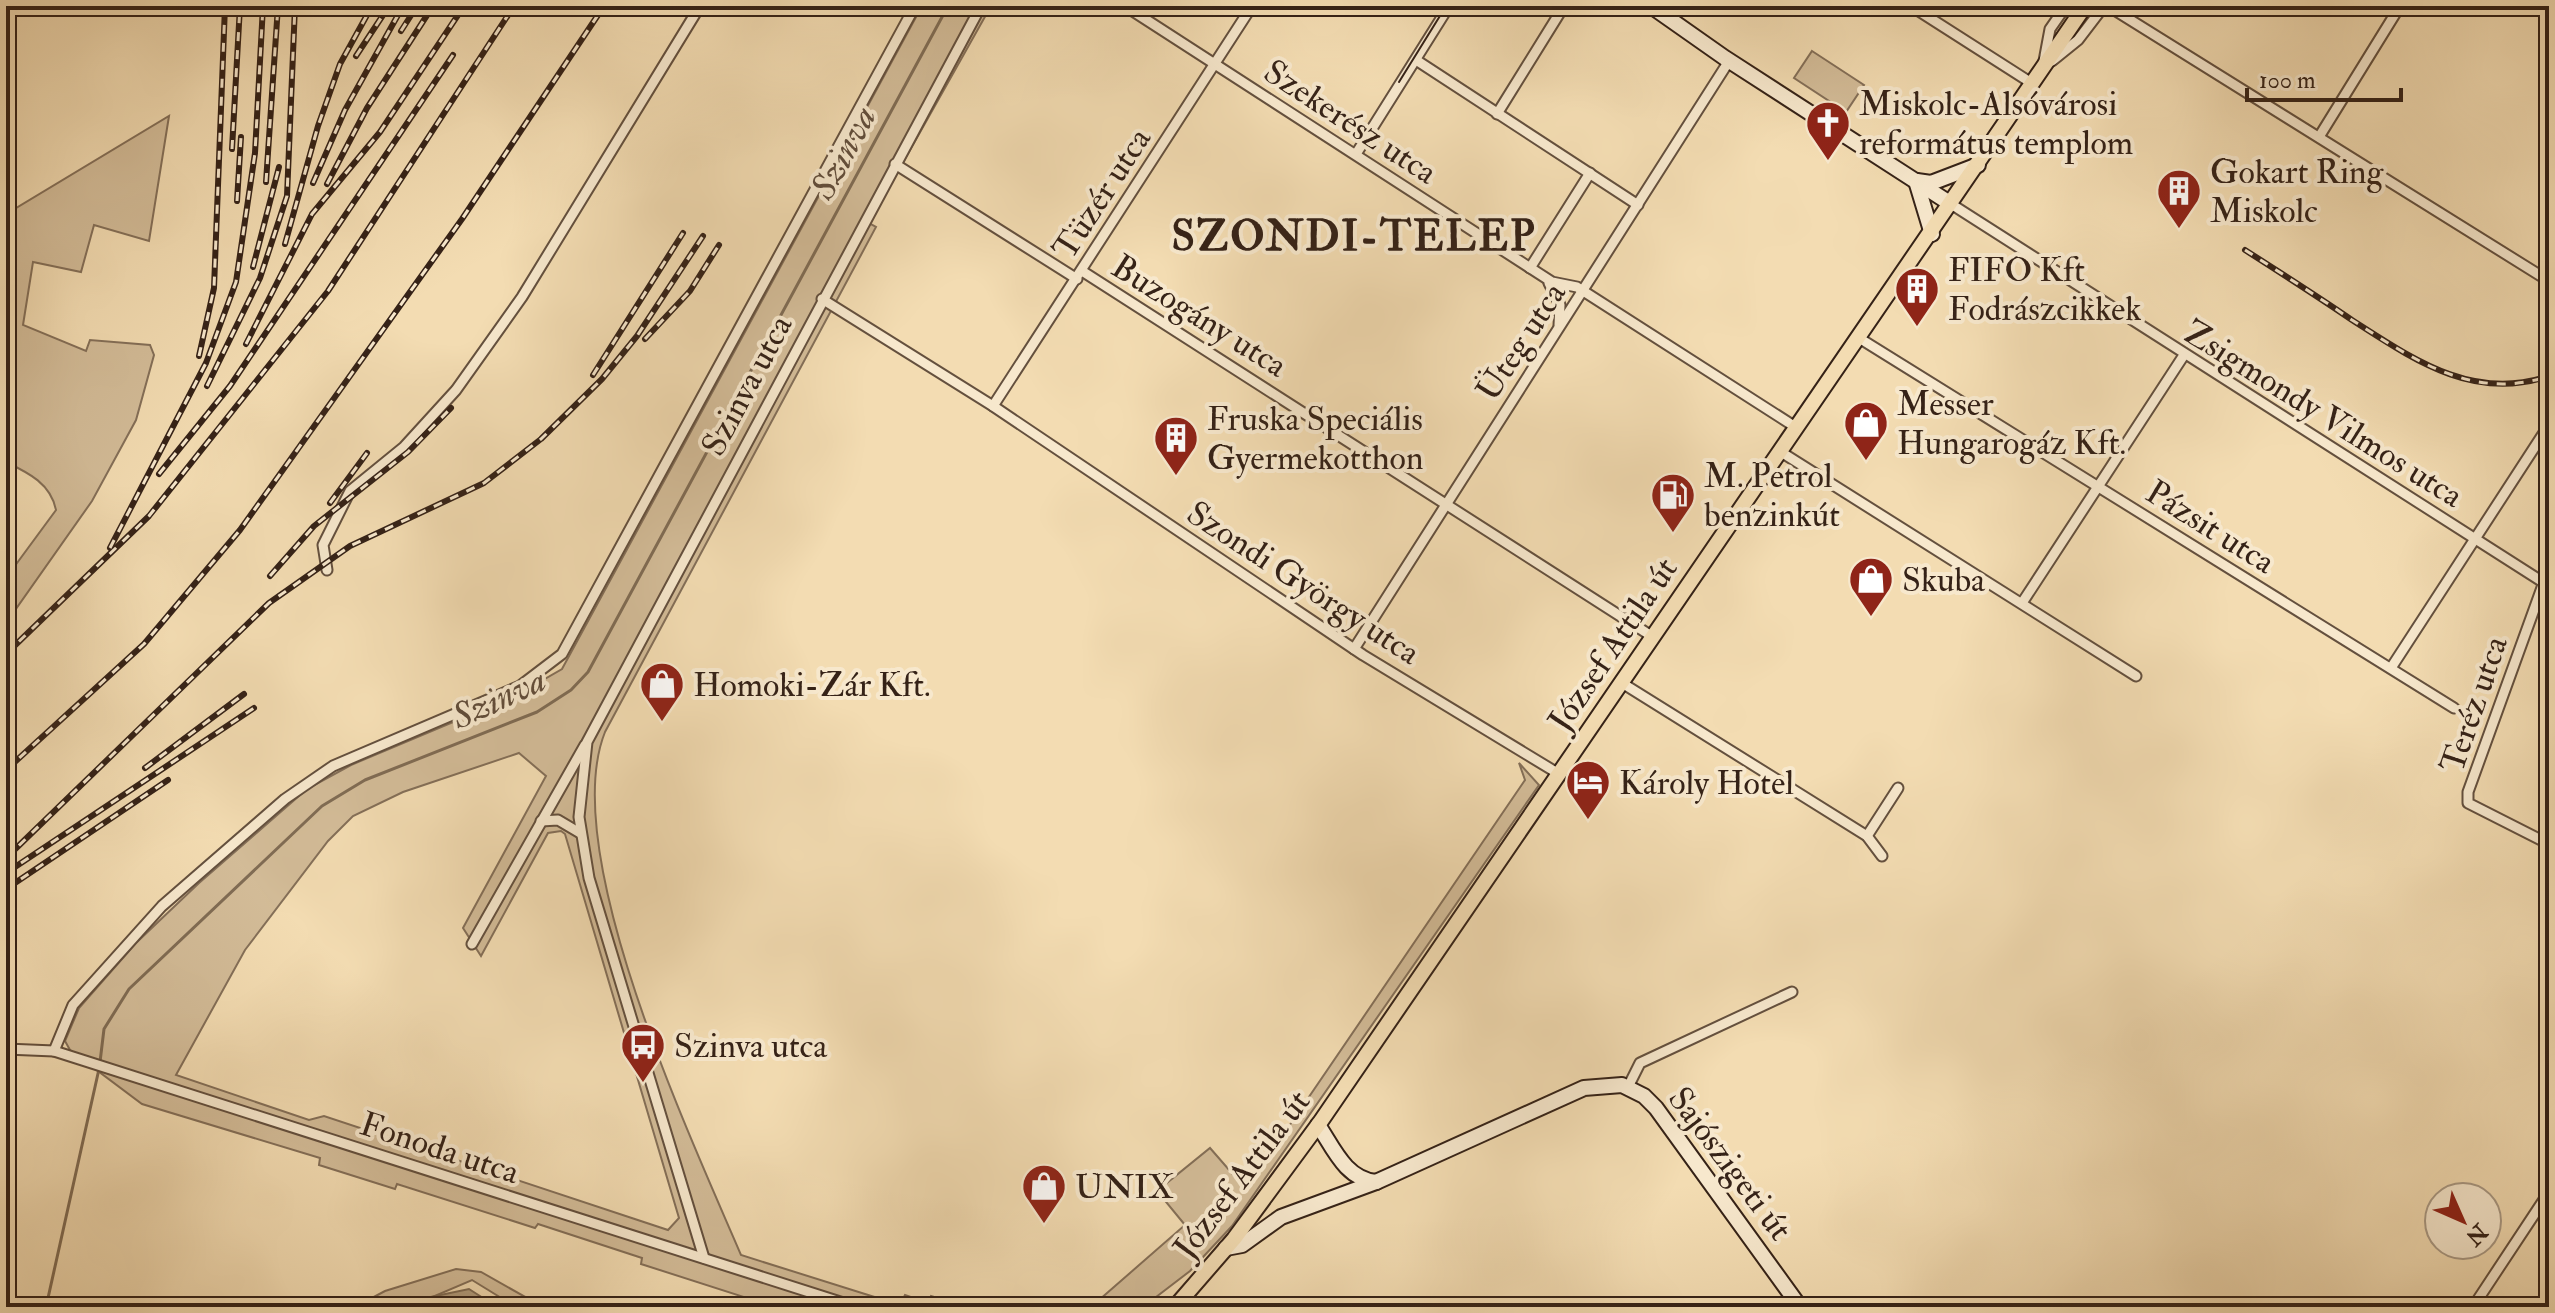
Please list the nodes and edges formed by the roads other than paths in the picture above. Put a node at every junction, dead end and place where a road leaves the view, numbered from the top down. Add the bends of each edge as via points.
1 (700, 6) edge
2 (915, 6) edge
3 (981, 6) edge
4 (1125, 6) edge
5 (1252, 6) edge
6 (1449, 6) edge
7 (1564, 6) edge
8 (1641, 6) edge
9 (1651, 6) edge
10 (1911, 6) edge
11 (2066, 6) edge
12 (2085, 6) edge
13 (2106, 6) edge
14 (2400, 6) edge
15 (1674, 24) junction
16 (1416, 60) junction
17 (1729, 61) junction
18 (1215, 63) junction
19 (2043, 68) junction
20 (2033, 84) junction
21 (1497, 114) junction
22 (2319, 137) junction
23 (1356, 154) junction
24 (895, 164) junction
25 (1978, 165) junction
26 (1590, 173) junction
27 (1916, 181) junction
28 (1951, 204) junction
29 (1638, 205) junction
30 (1932, 234) junction
31 (1530, 268) junction
32 (1079, 275) junction
33 (1540, 275) junction
34 (2549, 281) edge
35 (1583, 291) junction
36 (822, 299) junction
37 (1554, 335) junction
38 (1859, 338) junction
39 (2184, 355) junction
40 (993, 406) junction
41 (2549, 425) edge
42 (1797, 428) junction
43 (1781, 452) junction
44 (2097, 486) junction
45 (1447, 503) junction
46 (2473, 539) junction
47 (327, 570) dead end
48 (2546, 584) edge
49 (2022, 603) junction
50 (1653, 637) junction
51 (1354, 649) junction
52 (2391, 668) junction
53 (2136, 676) dead end
54 (1622, 683) junction
55 (2454, 708) dead end
56 (587, 742) junction
57 (1559, 774) junction
58 (1898, 788) dead end
59 (541, 821) junction
60 (580, 833) junction
61 (1867, 836) junction
62 (2549, 844) edge
63 (1882, 856) dead end
64 (472, 944) dead end
65 (1792, 992) dead end
66 (6, 1049) edge
67 (54, 1051) junction
68 (1628, 1087) junction
69 (1318, 1125) junction
70 (1345, 1166) junction
71 (1376, 1182) junction
72 (2549, 1192) edge
73 (1328, 1198) junction
74 (1226, 1248) junction
75 (704, 1258) junction
76 (1181, 1303) edge
77 (856, 1307) edge
78 (1800, 1307) edge
79 (2473, 1307) edge

1 - 47 street via 522,297 456,390 414,439 350,491 323,545
2 - 67 street, Szinva utca via 568,645 554,662 520,686 333,766 285,799 162,906 73,1005
3 - 24 street, Szinva utca
4 - 18 street, Szekerész utca
5 - 18 street, Tüzér utca
6 - 16 street
7 - 21 street
8 - 15 main road
9 - 15 main road
10 - 20 street
11 - 19 street via 2050,29
12 - 19 main road, József Attila út
13 - 19 street via 2078,40
13 - 22 street
14 - 22 street
15 - 17 main road
16 - 21 street
16 - 23 street
17 - 27 main road
17 - 29 street, Üteg utca
18 - 23 street, Szekerész utca
18 - 32 street, Tüzér utca
19 - 20 main road, József Attila út
20 - 25 main road, József Attila út
21 - 26 street
22 - 34 street
23 - 31 street, Szekerész utca
24 - 32 street, Buzogány utca
24 - 36 street, Szinva utca
25 - 27 main road via 1931,183
25 - 28 main road, József Attila út
26 - 29 street
26 - 31 street
27 - 28 main road
27 - 30 main road
28 - 30 main road, József Attila út
28 - 39 street, Zsigmondy Vilmos utca
29 - 35 street, Üteg utca
30 - 38 main road, József Attila út
31 - 33 street, Szekerész utca
32 - 40 street, Tüzér utca
32 - 45 street, Buzogány utca
33 - 35 street, Szekerész utca
33 - 37 street, Szekerész utca via 1560,305
35 - 37 street, Üteg utca
35 - 42 street, Szekerész utca
36 - 40 street, Szondi György utca
36 - 56 street, Szinva utca
37 - 45 street, Üteg utca
38 - 42 main road, József Attila út
38 - 44 street, Pázsit utca
39 - 44 street
39 - 46 street, Zsigmondy Vilmos utca
40 - 51 street, Szondi György utca
41 - 46 street
42 - 43 main road, József Attila út
43 - 49 street
43 - 50 main road, József Attila út
44 - 49 street
44 - 52 street, Pázsit utca
45 - 50 street, Buzogány utca
45 - 51 street, Üteg utca
46 - 48 street, Zsigmondy Vilmos utca
46 - 52 street
48 - 62 street, Teréz utca via 2468,803
49 - 53 street
50 - 54 main road, József Attila út
51 - 57 street, Szondi György utca
52 - 55 street, Pázsit utca
54 - 57 main road, József Attila út
54 - 61 street
56 - 59 street
56 - 60 street, Szinva utca via 580,779
57 - 69 main road, József Attila út
58 - 61 street
59 - 60 street via 558,820
59 - 64 street
60 - 75 street, Szinva utca
61 - 63 street
65 - 68 street via 1640,1063
66 - 67 street, Fonoda utca
67 - 75 street, Fonoda utca
68 - 71 main road, Sajószigeti út via 1603,1084 1572,1092
68 - 78 main road, Sajószigeti út via 1656,1108
69 - 70 main road
69 - 74 main road, József Attila út
70 - 71 main road
70 - 73 main road via 1342,1183
71 - 73 main road, Sajószigeti út
72 - 79 street
73 - 74 main road, Sajószigeti út via 1271,1223 1242,1245
74 - 76 main road, József Attila út
75 - 77 street, Fonoda utca

